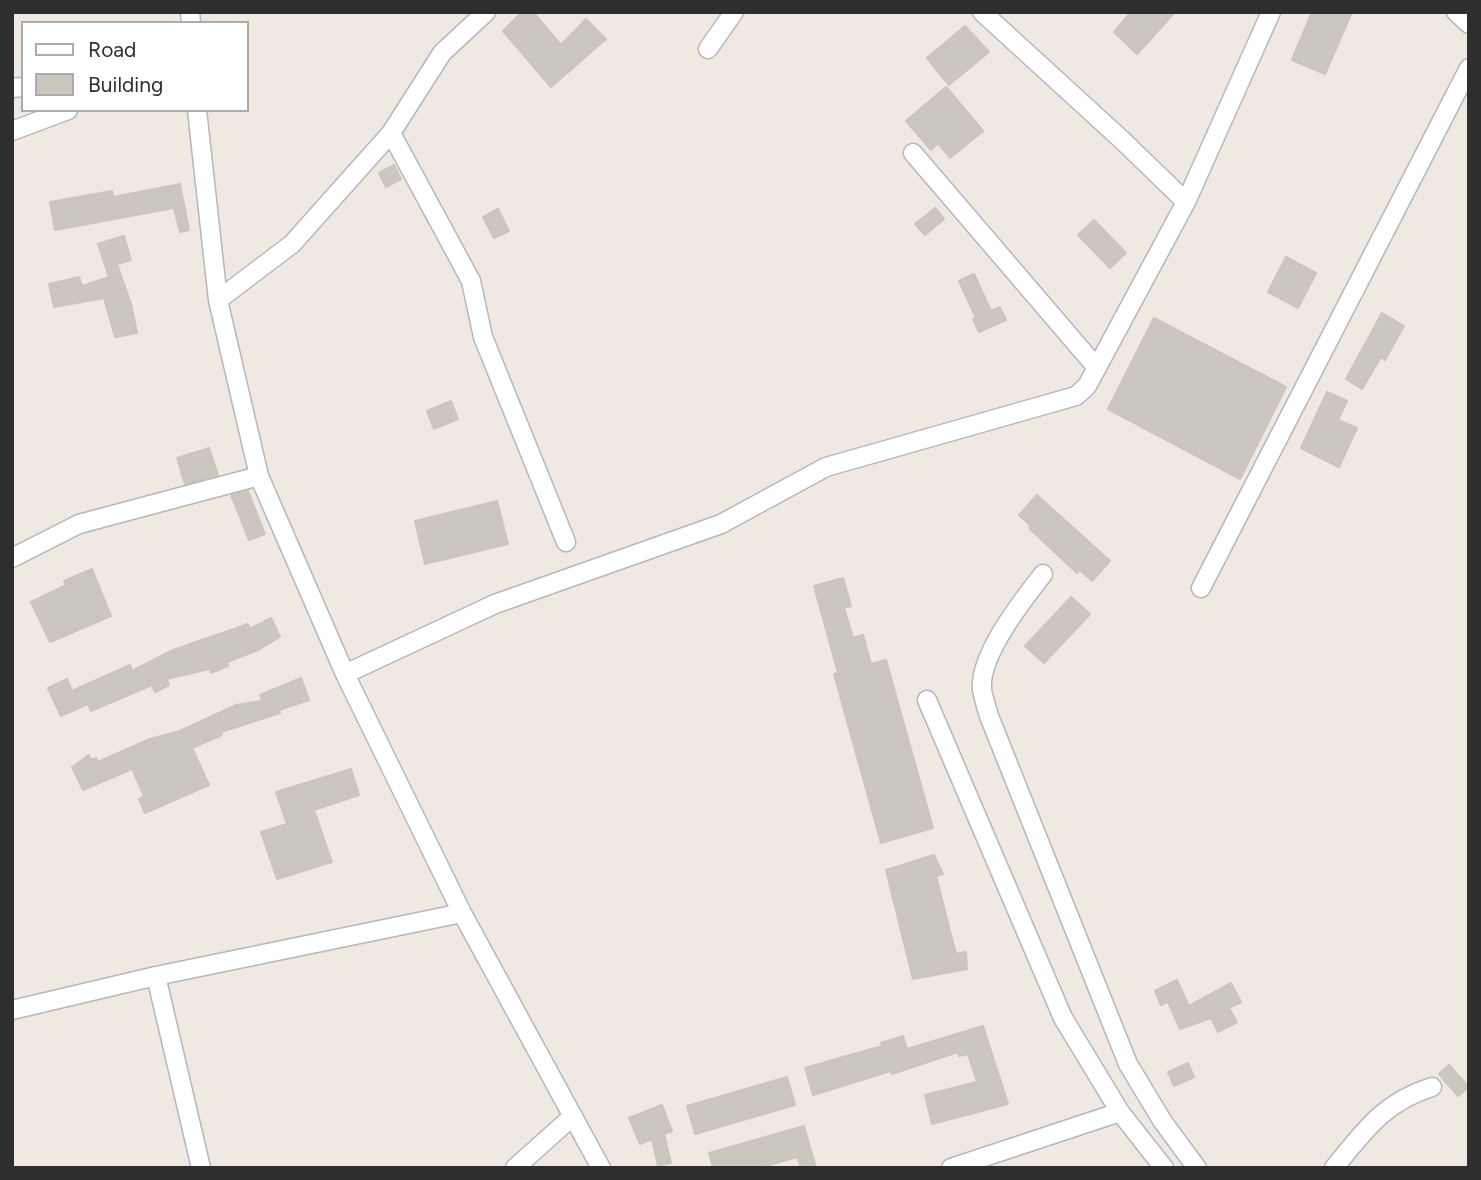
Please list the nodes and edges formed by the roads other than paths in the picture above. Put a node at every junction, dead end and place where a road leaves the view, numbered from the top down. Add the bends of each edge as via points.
1 (486, 12) edge
2 (734, 12) edge
3 (982, 12) edge
4 (1271, 12) edge
5 (1456, 12) edge
6 (1469, 24) edge
7 (708, 49) dead end
8 (1469, 68) edge
9 (63, 112) edge
10 (197, 112) edge
11 (12, 131) edge
12 (390, 133) junction
13 (913, 153) dead end
14 (1186, 202) junction
15 (218, 300) junction
16 (1097, 368) junction
17 (259, 476) junction
18 (566, 542) dead end
19 (12, 558) edge
20 (1043, 574) dead end
21 (1201, 588) dead end
22 (345, 674) junction
23 (927, 700) dead end
24 (462, 913) junction
25 (156, 976) junction
26 (12, 1010) edge
27 (1432, 1087) dead end
28 (1120, 1112) junction
29 (573, 1116) junction
30 (201, 1168) edge
31 (515, 1168) edge
32 (601, 1168) edge
33 (951, 1168) edge
34 (1164, 1168) edge
35 (1197, 1168) edge
36 (1334, 1168) edge

1 - 12 street via 442,52
2 - 7 street
3 - 14 street
4 - 14 street
5 - 6 street
8 - 21 street
9 - 11 street
10 - 15 street
12 - 15 street via 292,244
12 - 18 street via 471,281 483,337
13 - 16 street
14 - 16 street
15 - 17 street
16 - 22 street via 1076,396 827,467 721,524 495,604
17 - 19 street via 79,524
17 - 22 street
20 - 35 street via 1004,626 993,651 982,687 989,716 1128,1064
22 - 24 street
23 - 28 street via 1063,1018
24 - 25 street
24 - 29 street
25 - 26 street
25 - 30 street
27 - 36 street via 1407,1095 1373,1119
28 - 33 street
28 - 34 street
29 - 31 street
29 - 32 street

